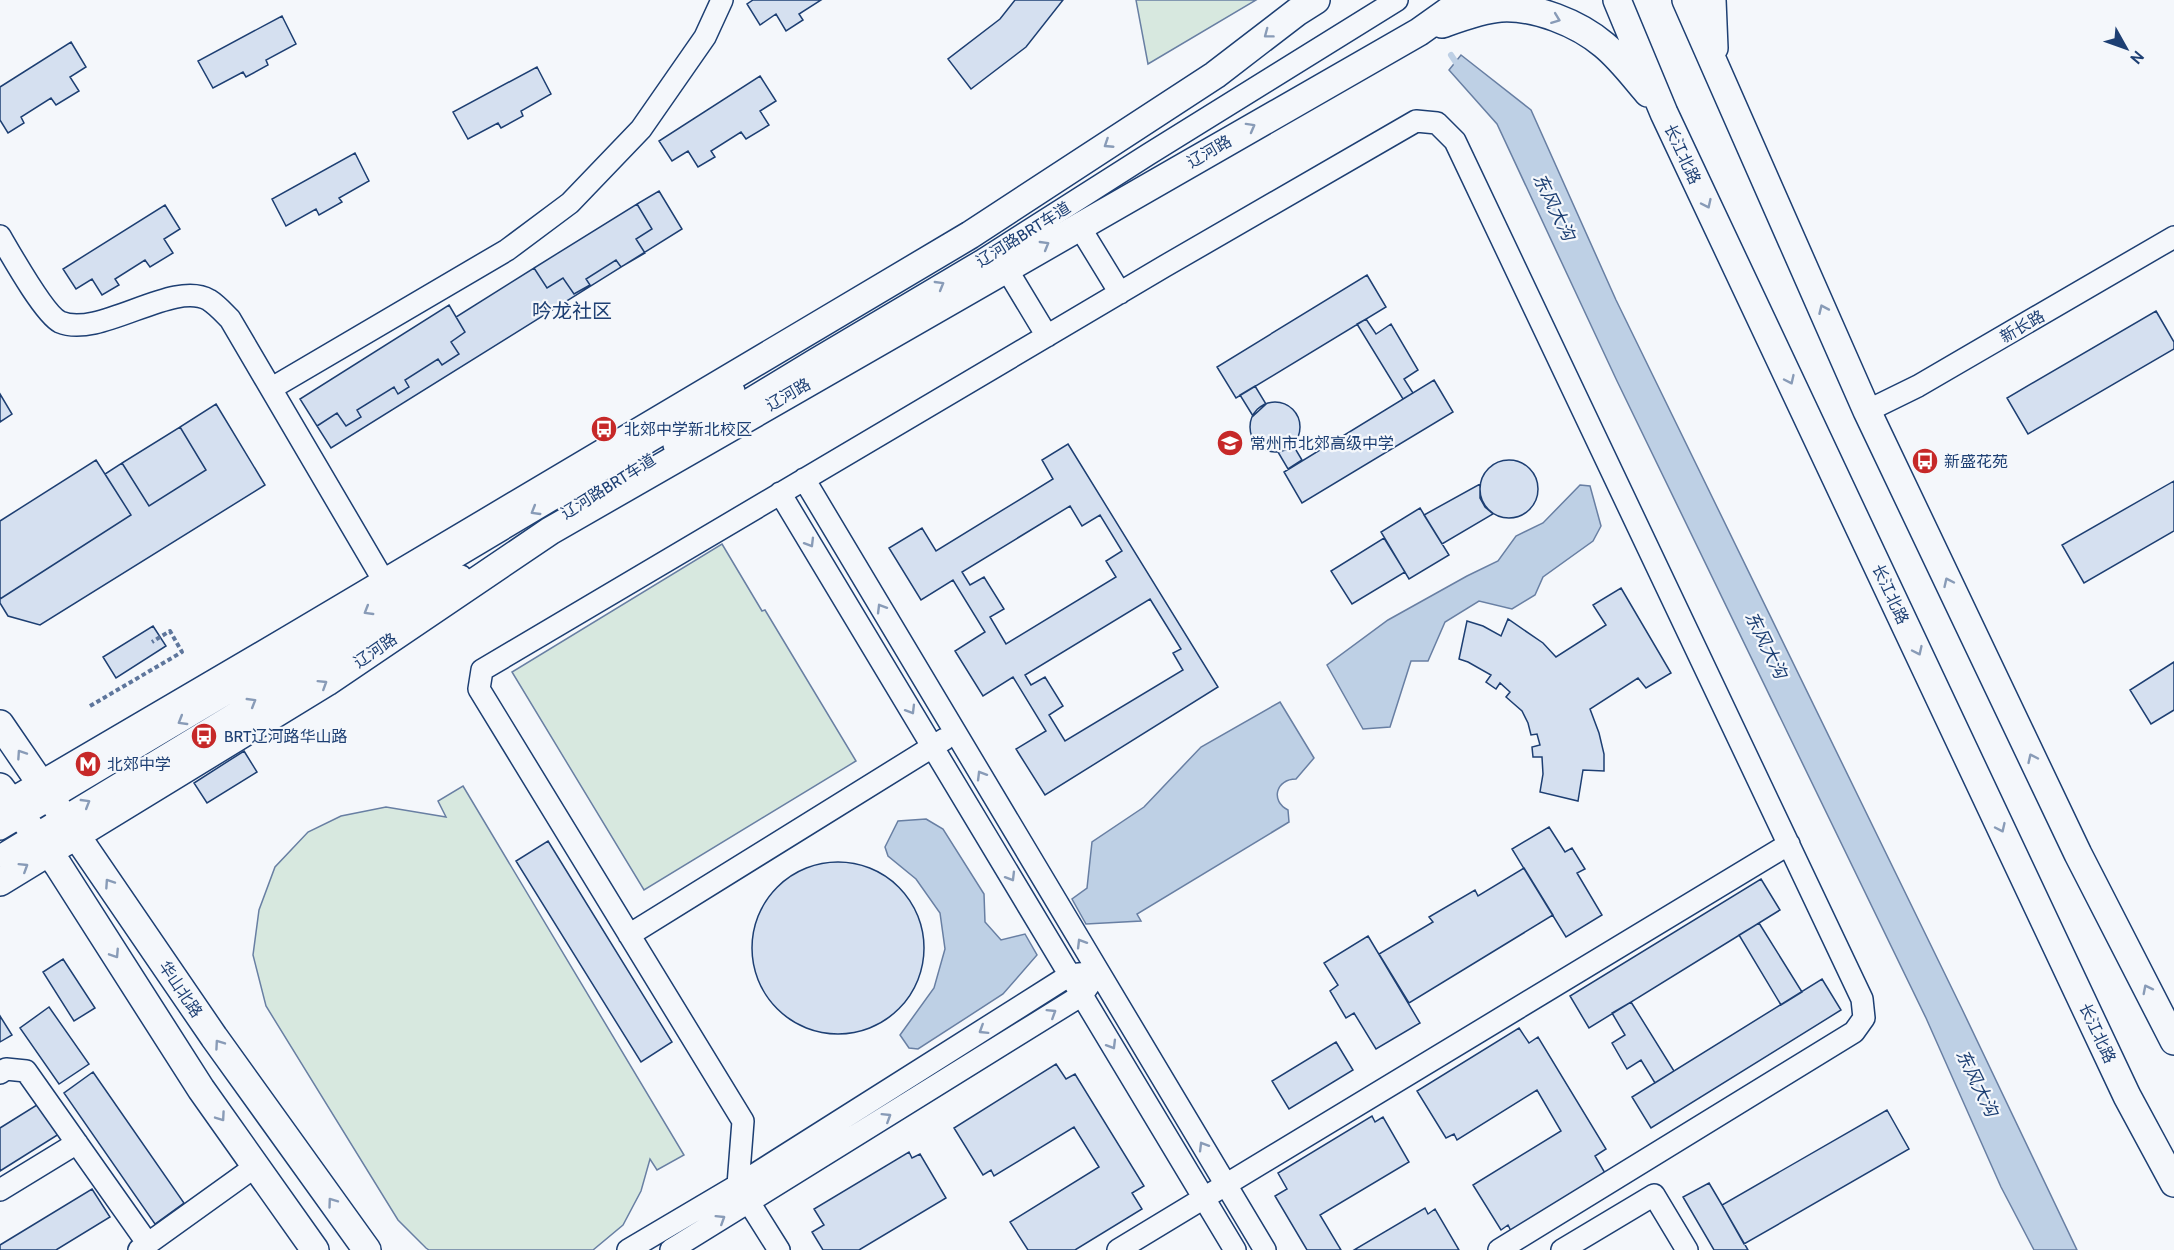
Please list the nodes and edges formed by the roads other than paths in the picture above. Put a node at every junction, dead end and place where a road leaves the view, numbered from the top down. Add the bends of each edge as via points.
1 (722, 0) edge
2 (1316, 0) edge
3 (1375, 0) edge
4 (1397, 0) edge
5 (1617, 0) edge
6 (1686, 0) edge
7 (1712, 0) edge
8 (1459, 8) edge
9 (1715, 61) junction
10 (1664, 113) junction
11 (1078, 226) junction
12 (0, 236) edge
13 (2174, 237) edge
14 (1005, 268) junction
15 (1120, 293) junction
16 (1047, 336) junction
17 (272, 387) junction
18 (1867, 411) junction
19 (804, 479) junction
20 (780, 493) junction
21 (385, 583) junction
22 (0, 724) edge
23 (955, 732) junction
24 (932, 746) junction
25 (58, 809) junction
26 (17, 818) edge
27 (1789, 844) junction
28 (0, 856) edge
29 (0, 882) edge
30 (629, 935) junction
31 (1098, 972) junction
32 (1070, 975) junction
33 (1082, 995) junction
34 (2174, 1041) edge
35 (0, 1072) edge
36 (77, 1143) junction
37 (256, 1166) junction
38 (2174, 1183) edge
39 (1225, 1184) junction
40 (0, 1190) edge
41 (744, 1193) junction
42 (1204, 1197) junction
43 (143, 1247) edge
44 (315, 1250) edge
45 (367, 1250) edge
46 (628, 1250) edge
47 (671, 1250) edge
48 (779, 1250) edge
49 (1118, 1250) edge
50 (1235, 1250) edge
51 (1265, 1250) edge
52 (1499, 1250) edge
53 (1562, 1250) edge
54 (1687, 1250) edge

1 - 17 street via 705,37 641,129 570,203 507,250
2 -> 21 main road, 辽河路 via 1215,75 970,235
3 -> 25 street, 辽河路BRT车道 via 1091,178
25 -> 4 street, 辽河路BRT车道 via 413,606 981,261
5 - 10 main road, 长江北路
6 - 9 main road
7 - 9 main road
8 -> 10 main road, 辽河路 via 1527,10 1581,29 1604,45
11 -> 8 main road, 辽河路
18 -> 9 main road
10 -> 38 main road, 长江北路 via 2127,1096
14 -> 11 main road, 辽河路
11 - 15 street
12 - 17 street via 37,297 58,321 82,326 184,295 208,299 230,319
13 - 18 street, 新长路 via 1918,386
14 - 16 street
25 -> 14 main road, 辽河路 via 327,682 550,531
15 - 16 street
15 - 27 street via 1416,121 1437,123 1455,141
16 - 19 street
17 - 21 street
34 -> 18 main road via 2078,854
19 - 20 street
23 -> 19 street
20 -> 24 street
20 - 30 street via 482,670 479,689
21 - 25 main road, 辽河路
25 -> 22 main road, 华山北路
23 - 24 street
31 -> 23 street
24 - 30 street
24 -> 32 street
25 - 26 main road, 辽河路
25 - 26 main road, 辽河路
45 -> 25 main road, 华山北路 via 214,1037
26 - 28 street
29 -> 26 main road, 辽河路
26 -> 37 main road
27 - 39 street
27 - 52 street via 1862,999 1864,1018 1854,1032
30 - 41 street via 743,1121
31 - 32 street
31 - 33 street
39 -> 31 street
32 - 33 street
32 -> 41 street
41 -> 33 street
33 -> 42 street
35 - 36 street via 26,1071
36 - 40 street
36 - 43 street
37 - 43 street
37 - 44 main road
39 - 42 street
39 - 51 street
41 - 46 street
47 -> 41 street
41 - 48 street
42 - 49 street
42 - 50 street
53 - 54 street via 1654,1195

